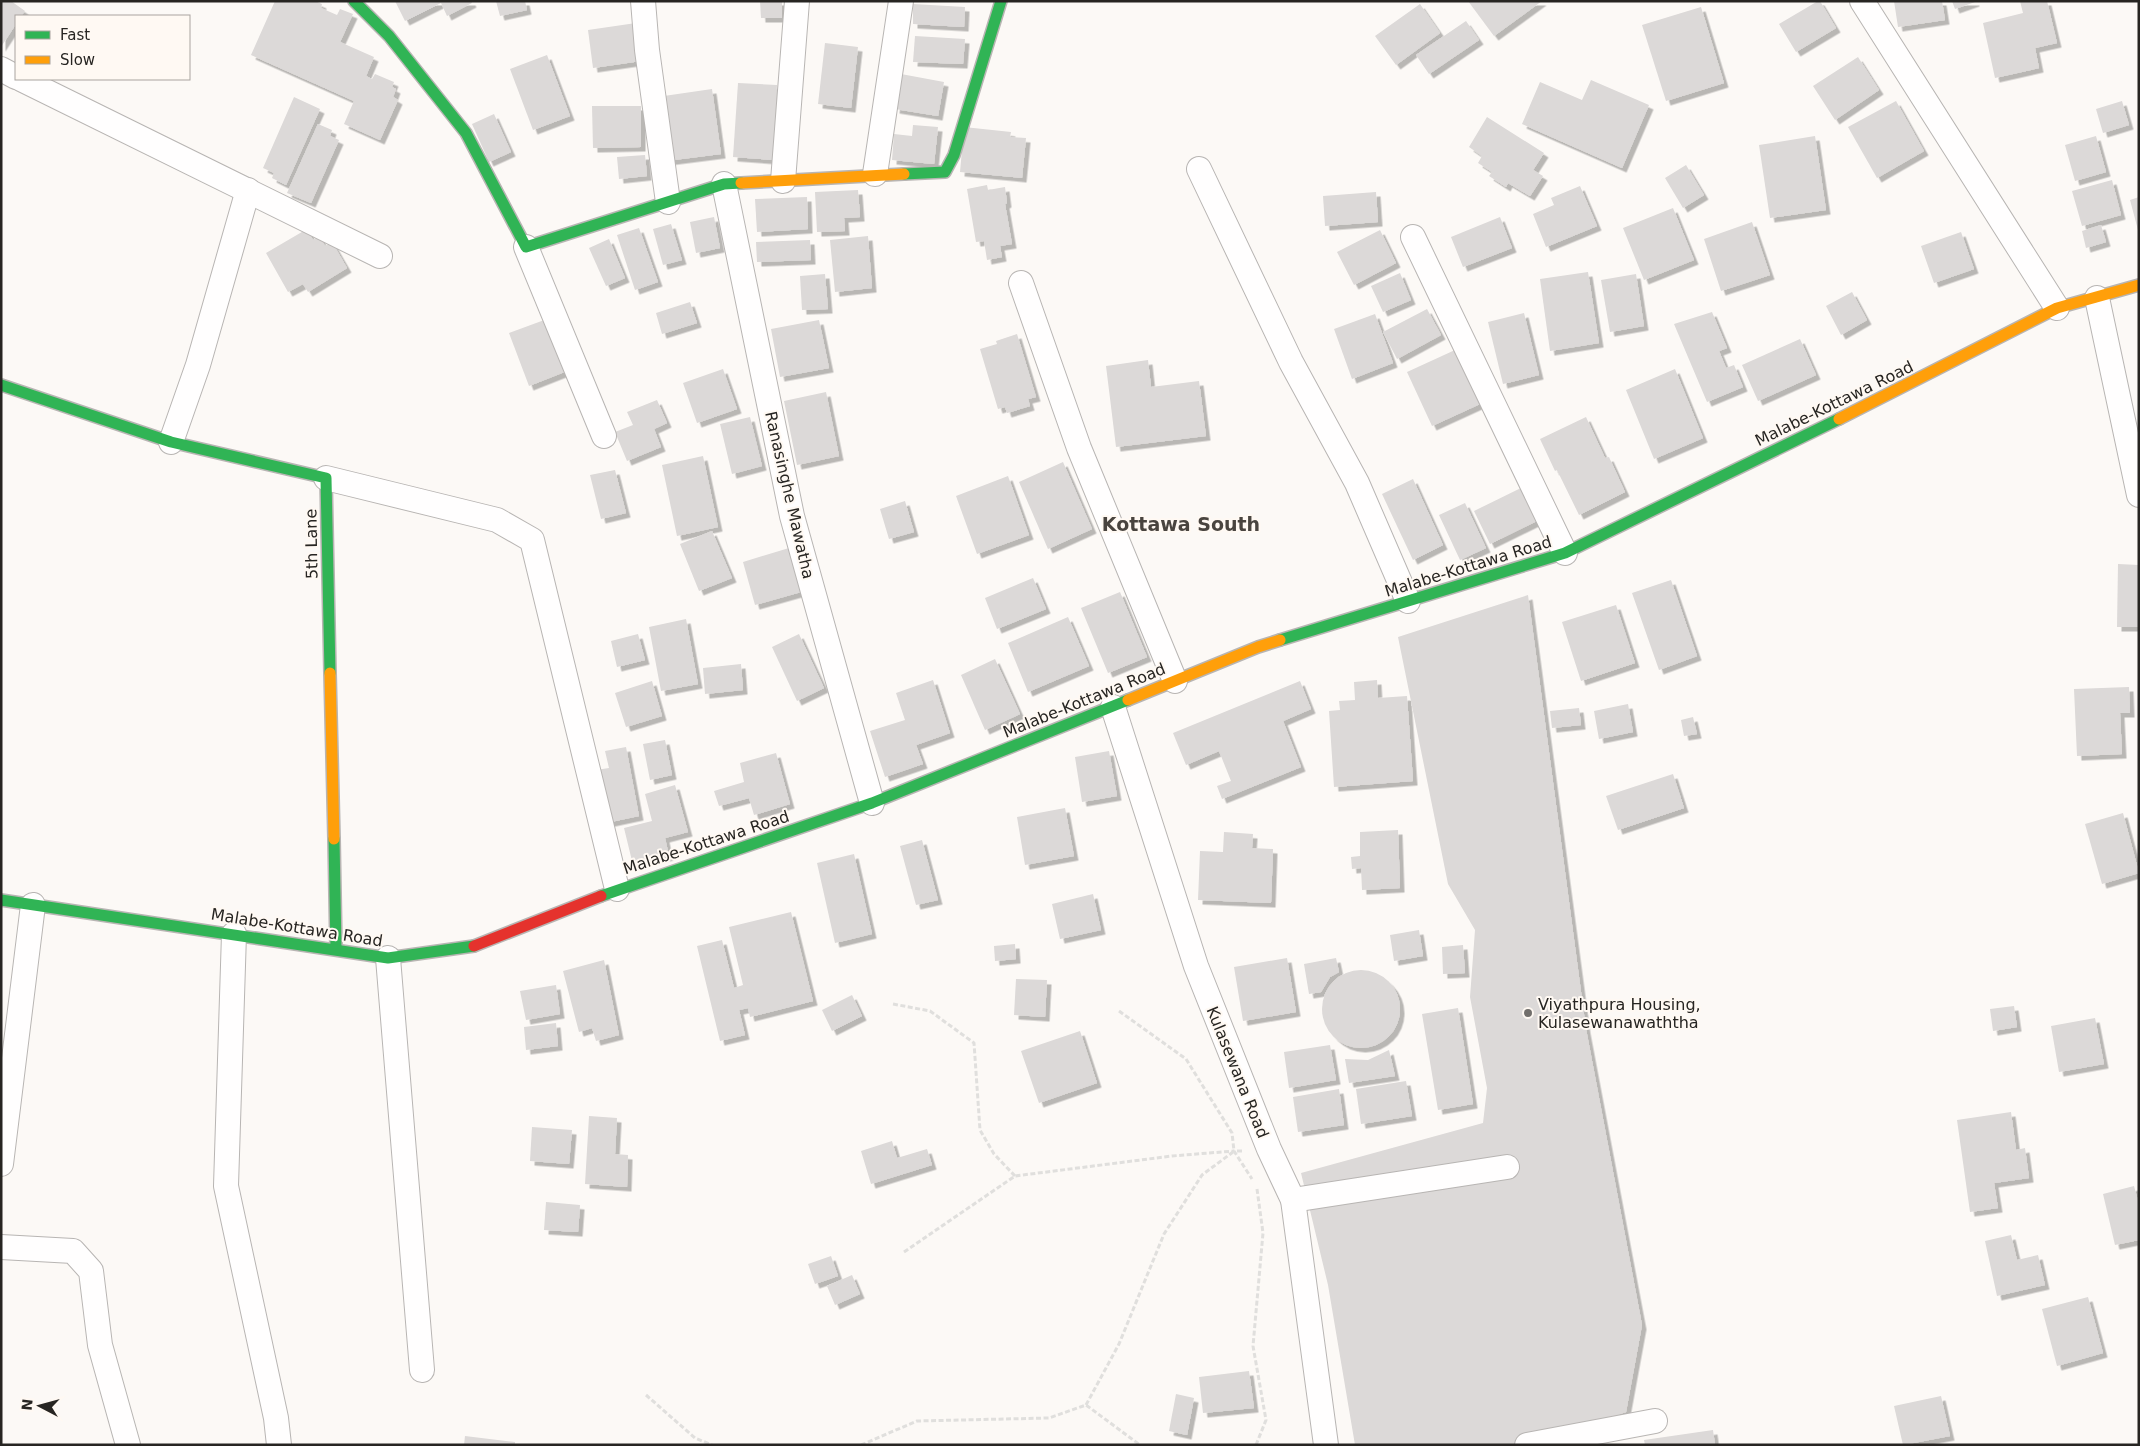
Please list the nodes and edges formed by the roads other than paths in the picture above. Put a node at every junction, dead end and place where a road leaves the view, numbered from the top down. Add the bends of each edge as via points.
1 (354, 1) edge
2 (643, 1) edge
3 (797, 1) edge
4 (901, 1) edge
5 (1001, 1) edge
6 (1862, 1) edge
7 (1, 69) edge
8 (15, 76) edge
9 (23, 80) edge
10 (1199, 169) dead end
11 (874, 174) junction
12 (783, 181) junction
13 (724, 184) junction
14 (248, 190) junction
15 (668, 202) junction
16 (1413, 237) dead end
17 (526, 247) junction
18 (380, 256) dead end
19 (1021, 283) dead end
20 (2139, 285) edge
21 (2097, 298) junction
22 (2057, 308) junction
23 (1, 385) edge
24 (604, 436) dead end
25 (171, 442) junction
26 (326, 478) junction
27 (2139, 495) edge
28 (1565, 553) junction
29 (1408, 601) junction
30 (1175, 681) junction
31 (1113, 707) junction
32 (872, 803) junction
33 (617, 889) junction
34 (1, 900) edge
35 (33, 904) junction
36 (234, 934) junction
37 (336, 948) junction
38 (388, 958) junction
39 (1, 1164) edge
40 (1507, 1167) dead end
41 (1293, 1200) junction
42 (1, 1247) edge
43 (422, 1370) dead end
44 (1655, 1421) dead end
45 (128, 1445) edge
46 (278, 1445) edge
47 (1326, 1445) edge
48 (1527, 1445) edge

1 - 17 main road via 389,36 466,133
2 - 15 street
3 - 12 street
4 - 11 street
5 - 11 main road via 954,155 945,172
6 - 22 street
7 - 8 street
9 - 14 street
10 - 29 street via 1291,362 1357,483
11 - 12 main road
12 - 13 main road
13 - 15 main road
13 - 32 street, Ranasinghe Mawatha via 792,516
14 - 18 street
14 - 25 street via 198,365
15 - 17 main road
16 - 28 street
17 - 24 street
19 - 30 street via 1079,448
20 - 21 main road, Malabe-Kottawa Road
21 - 22 main road, Malabe-Kottawa Road
21 - 27 street
22 - 28 main road, Malabe-Kottawa Road via 1899,390
23 - 25 main road
25 - 26 main road
26 - 33 street via 497,520 532,540
26 - 37 main road, 5th Lane
28 - 29 main road, Malabe-Kottawa Road
29 - 30 main road, Malabe-Kottawa Road via 1258,646
30 - 31 main road, Malabe-Kottawa Road
31 - 32 main road, Malabe-Kottawa Road
31 - 41 street, Kulasewana Road via 1196,966 1269,1149
32 - 33 main road, Malabe-Kottawa Road
33 - 38 main road, Malabe-Kottawa Road via 477,946
34 - 35 main road, Malabe-Kottawa Road
35 - 36 main road, Malabe-Kottawa Road
35 - 39 street
36 - 37 main road, Malabe-Kottawa Road
36 - 46 street via 226,1186 276,1418
37 - 38 main road, Malabe-Kottawa Road
38 - 43 street
40 - 41 street
41 - 47 street, Kulasewana Road
42 - 45 street via 73,1251 90,1271 100,1345
44 - 48 street

